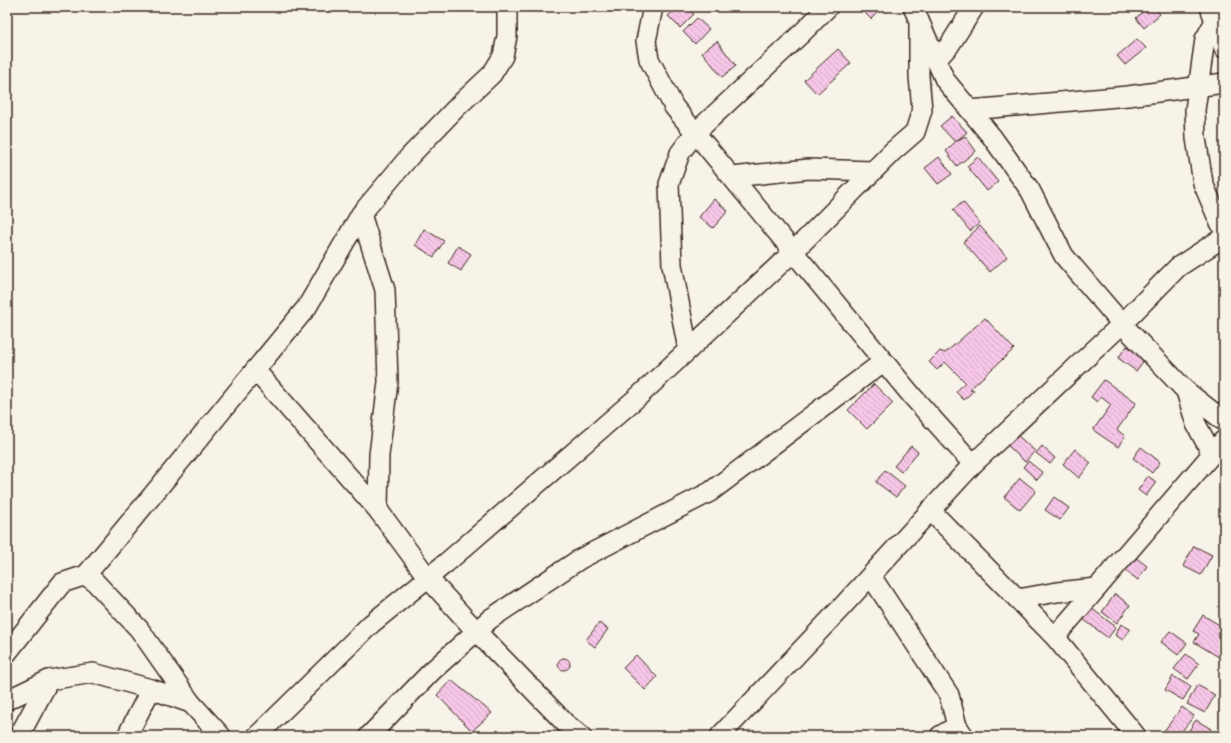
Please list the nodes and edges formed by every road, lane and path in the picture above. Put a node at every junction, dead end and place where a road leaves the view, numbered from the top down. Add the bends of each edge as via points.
1 (507, 7) edge
2 (653, 7) edge
3 (828, 7) edge
4 (974, 7) edge
5 (916, 14) edge
6 (1216, 14) edge
7 (1224, 48) edge
8 (936, 60) junction
9 (1224, 83) edge
10 (1198, 86) junction
11 (970, 110) junction
12 (695, 133) junction
13 (873, 171) junction
14 (732, 177) junction
15 (361, 214) junction
16 (1224, 229) edge
17 (1224, 237) edge
18 (793, 252) junction
19 (1122, 324) junction
20 (688, 350) junction
21 (883, 362) junction
22 (255, 370) junction
23 (1186, 391) junction
24 (1224, 421) edge
25 (1218, 447) edge
26 (973, 464) junction
27 (378, 510) junction
28 (930, 510) junction
29 (86, 574) junction
30 (871, 576) junction
31 (428, 578) junction
32 (1097, 588) junction
33 (1018, 599) junction
34 (476, 632) junction
35 (1055, 637) junction
36 (7, 653) edge
37 (49, 680) junction
38 (151, 689) junction
39 (7, 700) edge
40 (191, 703) junction
41 (960, 731) edge
42 (19, 736) edge
43 (127, 736) edge
44 (221, 736) edge
45 (257, 736) edge
46 (369, 736) edge
47 (581, 736) edge
48 (720, 736) edge
49 (940, 736) edge
50 (1136, 736) edge

1 - 15 street via 507,36 503,56 492,74 410,156
2 - 12 street via 646,41 649,59 674,107
3 - 12 street
4 - 8 street
5 - 8 street
5 - 13 street via 922,110 915,132
6 - 7 street
6 - 10 street via 1205,39
8 - 11 street via 944,80
9 - 10 street
10 - 11 street via 1128,96
10 - 16 street via 1195,110 1196,138 1203,184
11 - 19 street via 1030,190 1064,256
12 - 14 street
12 - 20 street via 680,153 669,184 672,265
13 - 14 street via 810,169
13 - 18 street
14 - 18 street
15 - 22 street via 307,307
15 - 27 street via 385,290 388,382 379,455
17 - 19 street via 1178,267
18 - 20 street
18 - 21 street
19 - 23 street
19 - 26 street
20 - 31 street via 629,405
21 - 26 street
21 - 34 street via 710,492 580,559 490,619
22 - 27 street
22 - 29 street
23 - 24 street
23 - 25 street via 1196,424
25 - 32 street
26 - 28 street
27 - 31 street
28 - 30 street
28 - 33 street
29 - 36 street via 62,583
29 - 40 street via 139,629
30 - 41 street via 949,695
30 - 48 street
31 - 34 street
31 - 45 street via 371,624
32 - 33 street
32 - 35 street
33 - 35 street
34 - 46 street via 432,671
34 - 47 street via 565,723
35 - 50 street
37 - 38 street via 93,673
37 - 39 street
37 - 42 street
38 - 40 street
38 - 43 street
40 - 44 street
41 - 49 street

